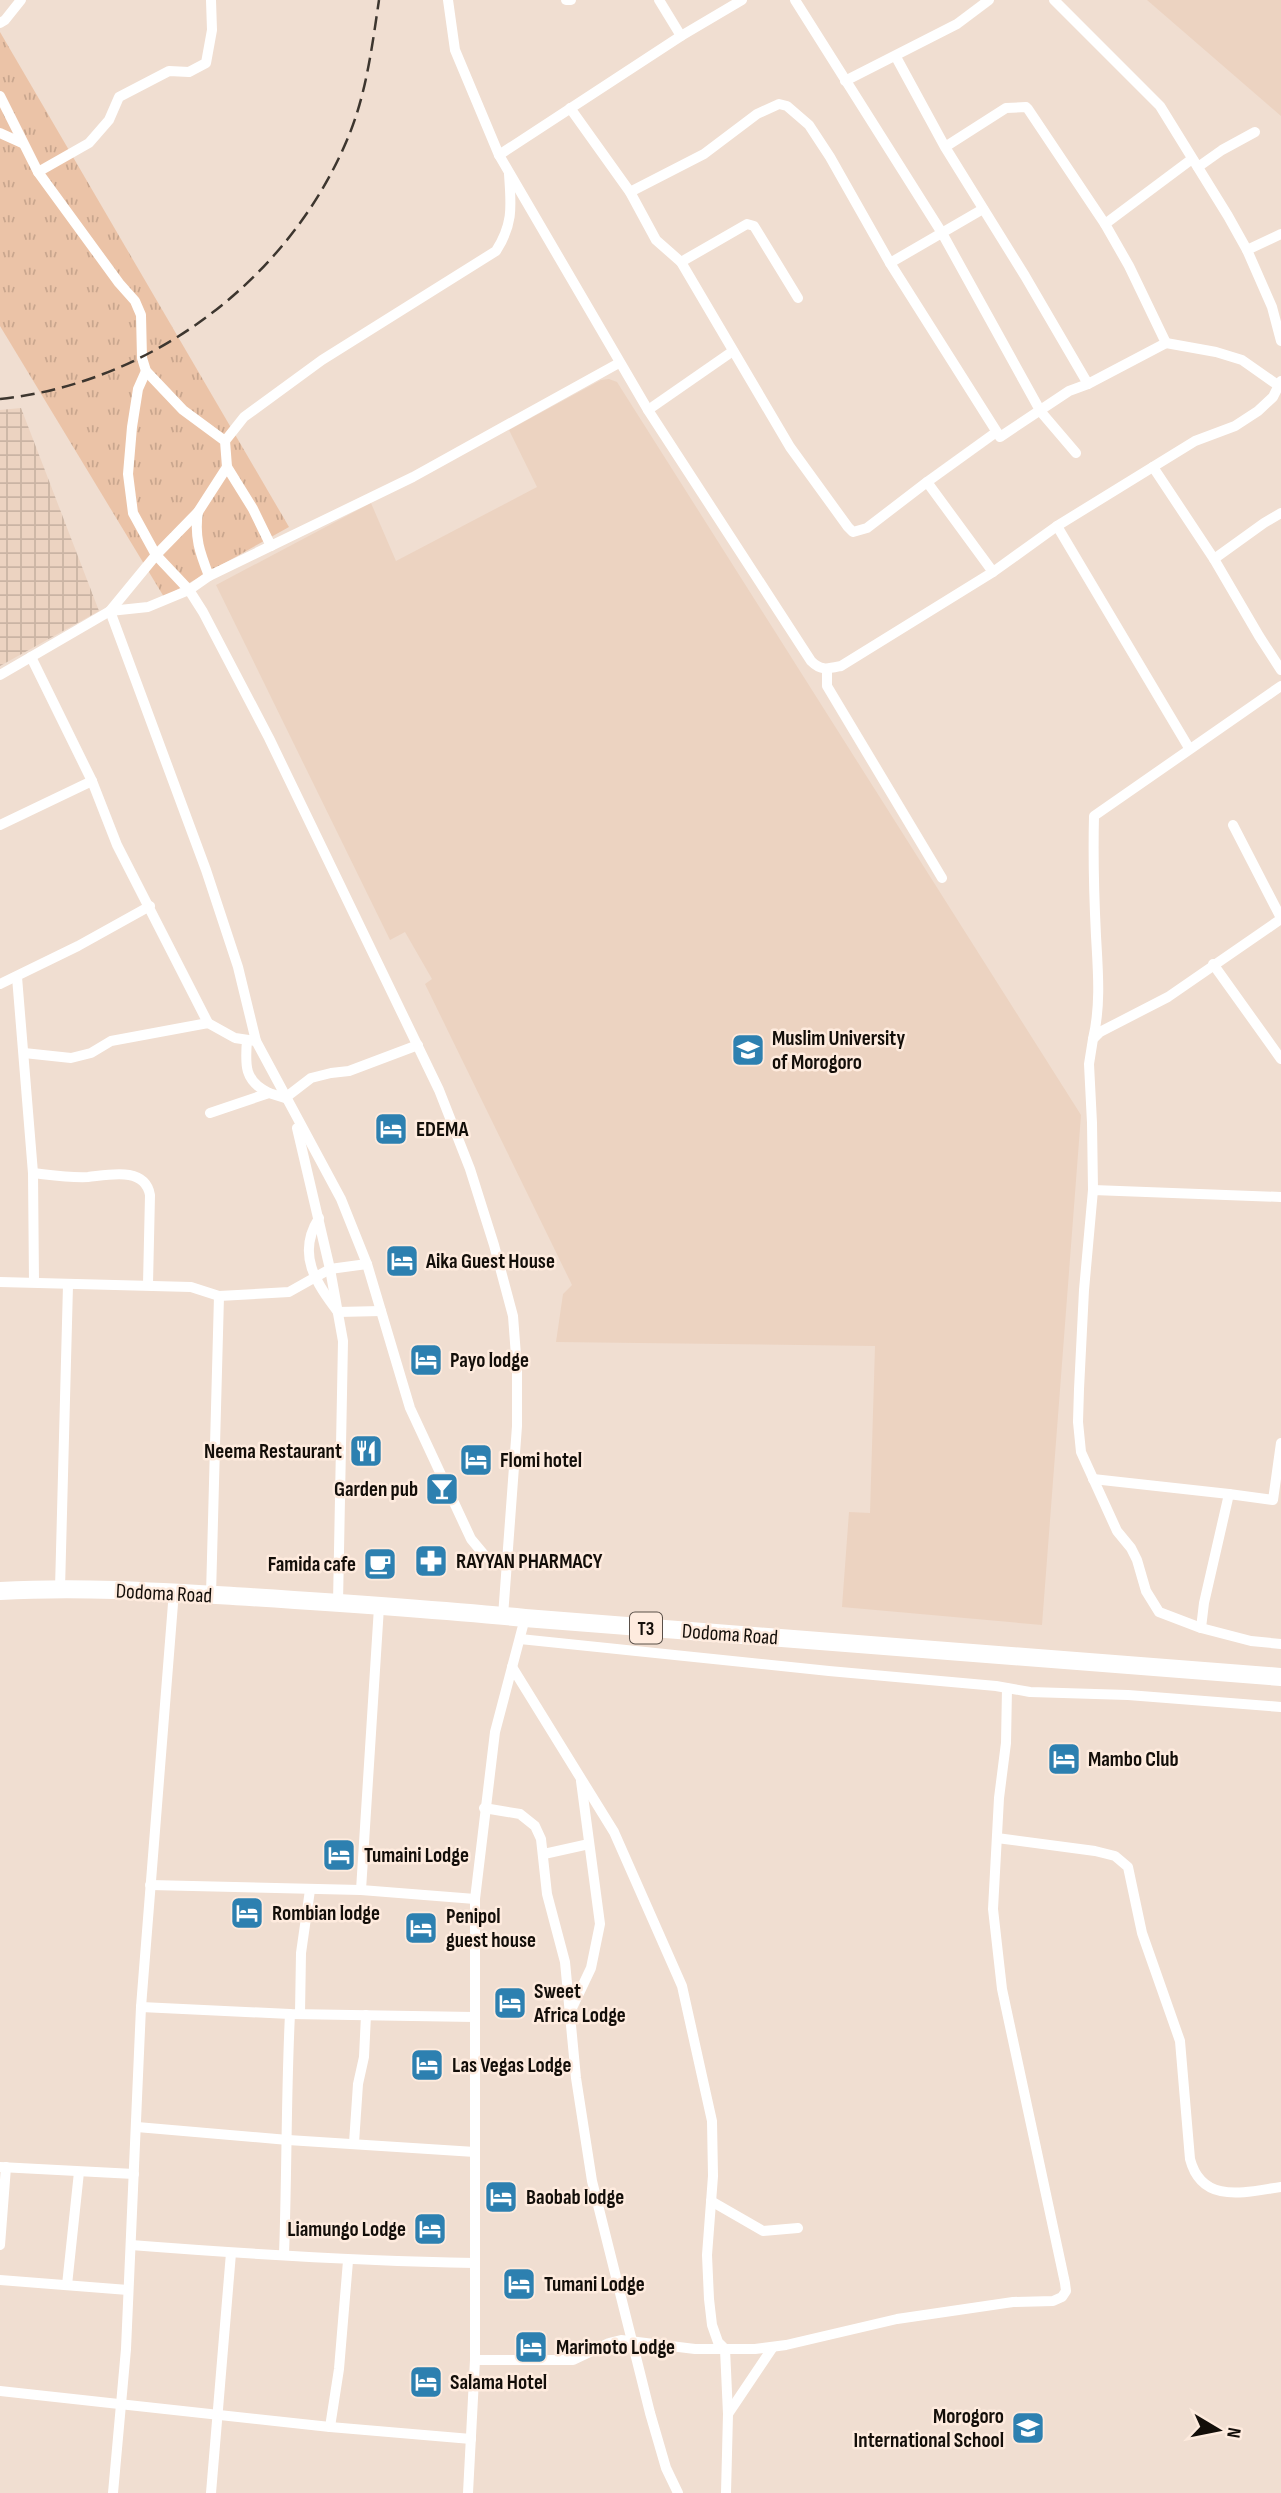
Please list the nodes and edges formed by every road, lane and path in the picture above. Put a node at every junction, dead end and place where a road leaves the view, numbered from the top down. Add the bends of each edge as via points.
1 (21, 0) edge
2 (211, 0) edge
3 (448, 0) edge
4 (659, 0) edge
5 (742, 0) edge
6 (795, 0) edge
7 (989, 0) edge
8 (1054, 0) edge
9 (0, 23) edge
10 (681, 36) junction
11 (896, 57) junction
12 (845, 81) junction
13 (0, 96) edge
14 (5, 108) junction
15 (570, 108) junction
16 (0, 120) edge
17 (1255, 132) dead end
18 (0, 133) edge
19 (22, 143) junction
20 (945, 146) junction
21 (499, 155) junction
22 (1195, 163) junction
23 (509, 171) junction
24 (38, 172) junction
25 (629, 192) junction
26 (983, 209) junction
27 (1105, 224) junction
28 (942, 233) junction
29 (1281, 234) edge
30 (1247, 250) junction
31 (681, 262) junction
32 (890, 262) junction
33 (798, 298) dead end
34 (1281, 341) edge
35 (1166, 343) junction
36 (733, 351) junction
37 (619, 363) junction
38 (146, 371) junction
39 (1088, 384) junction
40 (1280, 384) edge
41 (648, 410) junction
42 (1041, 412) junction
43 (995, 432) junction
44 (226, 441) junction
45 (1076, 453) dead end
46 (227, 467) junction
47 (1153, 467) junction
48 (927, 482) junction
49 (198, 512) junction
50 (1281, 513) edge
51 (1057, 526) junction
52 (271, 547) junction
53 (156, 555) junction
54 (1214, 559) junction
55 (993, 572) junction
56 (208, 576) junction
57 (189, 590) junction
58 (110, 611) junction
59 (32, 657) junction
60 (827, 669) junction
61 (1281, 670) edge
62 (0, 675) edge
63 (1281, 686) edge
64 (1189, 748) junction
65 (92, 781) junction
66 (0, 825) edge
67 (1233, 825) dead end
68 (942, 878) dead end
69 (150, 906) junction
70 (1281, 918) edge
71 (1213, 964) junction
72 (17, 977) junction
73 (0, 984) edge
74 (208, 1023) junction
75 (1093, 1039) junction
76 (251, 1040) junction
77 (418, 1045) junction
78 (24, 1053) junction
79 (1281, 1059) edge
80 (269, 1093) junction
81 (285, 1098) junction
82 (209, 1112) dead end
83 (294, 1114) junction
84 (33, 1173) junction
85 (1093, 1190) junction
86 (1281, 1197) edge
87 (319, 1218) junction
88 (367, 1264) junction
89 (330, 1269) junction
90 (314, 1278) junction
91 (0, 1282) edge
92 (34, 1282) junction
93 (68, 1284) junction
94 (148, 1284) junction
95 (219, 1296) junction
96 (381, 1311) junction
97 (338, 1312) junction
98 (1281, 1443) edge
99 (1093, 1479) junction
100 (1229, 1494) junction
101 (1277, 1500) edge
102 (506, 1565) junction
103 (60, 1589) junction
104 (4, 1590) edge
105 (174, 1591) junction
106 (211, 1595) junction
107 (338, 1603) junction
108 (379, 1606) junction
109 (503, 1616) junction
110 (525, 1618) junction
111 (1201, 1628) junction
112 (520, 1639) junction
113 (1281, 1644) edge
114 (512, 1667) junction
115 (1281, 1677) edge
116 (1007, 1688) junction
117 (1281, 1707) edge
118 (580, 1775) junction
119 (484, 1808) junction
120 (997, 1838) junction
121 (589, 1844) junction
122 (544, 1854) junction
123 (150, 1885) junction
124 (310, 1890) junction
125 (361, 1890) junction
126 (475, 1899) junction
127 (141, 2007) junction
128 (295, 2013) junction
129 (569, 2013) junction
130 (366, 2015) junction
131 (474, 2017) junction
132 (137, 2127) junction
133 (288, 2140) junction
134 (354, 2143) junction
135 (475, 2152) junction
136 (3, 2167) edge
137 (79, 2172) junction
138 (134, 2174) junction
139 (1281, 2187) edge
140 (711, 2201) junction
141 (798, 2228) dead end
142 (0, 2245) edge
143 (131, 2245) junction
144 (231, 2253) junction
145 (284, 2254) junction
146 (348, 2261) junction
147 (475, 2263) junction
148 (0, 2280) edge
149 (66, 2285) junction
150 (128, 2290) junction
151 (631, 2341) junction
152 (773, 2347) junction
153 (725, 2349) junction
154 (475, 2360) junction
155 (0, 2391) edge
156 (121, 2404) junction
157 (728, 2414) junction
158 (217, 2416) junction
159 (330, 2427) junction
160 (471, 2439) junction
161 (113, 2493) edge
162 (211, 2493) edge
163 (468, 2493) edge
164 (678, 2493) edge
165 (726, 2493) edge

1 - 9 street
2 - 24 street via 206,64 189,72 169,71 120,97 89,144
3 - 21 street via 456,50
4 - 10 street
5 - 10 street
6 - 12 street
7 - 11 street via 957,24
8 - 22 street via 1160,106
10 - 15 street
11 - 12 street
11 - 20 street
12 - 28 street
13 - 14 street
14 - 16 street
14 - 19 street
15 - 21 street
15 - 25 street
17 - 22 street
18 - 19 street
19 - 24 street
20 - 26 street
20 - 27 street via 1006,108 1026,107
21 - 23 street
22 - 27 street
22 - 30 street
23 - 37 street
23 - 44 street via 511,216 496,251 322,360 243,417
24 - 38 street via 135,301 141,315
25 - 31 street via 656,240
25 - 32 street via 704,154 757,114 779,104 788,106 823,146
26 - 28 street
26 - 39 street
27 - 35 street
28 - 32 street
28 - 42 street
29 - 30 street
30 - 34 street
31 - 33 street via 747,224 754,226
31 - 36 street
32 - 43 street
35 - 39 street
35 - 40 street via 1242,360
36 - 41 street
36 - 48 street via 790,447 853,532 867,528
37 - 41 street
37 - 52 street via 413,477
38 - 44 street via 183,410
38 - 53 street via 138,389 128,474 133,513
39 - 42 street via 1069,391
40 - 47 street via 1258,411
41 - 60 street via 811,661
42 - 43 street via 1000,437
42 - 45 street
43 - 48 street
44 - 46 street
46 - 49 street
46 - 52 street
47 - 51 street
47 - 54 street
48 - 55 street
49 - 53 street
49 - 56 street via 195,530
50 - 54 street
51 - 55 street
51 - 64 street
52 - 56 street
53 - 57 street
53 - 58 street
54 - 61 street
55 - 60 street via 841,666
56 - 57 street
57 - 58 street via 148,607
57 - 77 street via 269,738
58 - 59 street
58 - 76 street via 238,967
59 - 62 street
59 - 65 street
60 - 68 street via 827,686
63 - 64 street
64 - 75 street via 1094,816 1099,996
65 - 66 street
65 - 69 street via 117,845
67 - 70 street
69 - 72 street
69 - 74 street
70 - 71 street
71 - 75 street via 1168,997
71 - 79 street
72 - 73 street
72 - 78 street
74 - 76 street via 235,1038
74 - 78 street via 111,1041 91,1054 71,1058
75 - 85 street via 1088,1063
76 - 80 street via 246,1068 256,1087
76 - 81 street
77 - 81 street via 349,1071 310,1078
77 - 102 street via 470,1169 513,1316 517,1426
78 - 84 street
80 - 81 street
80 - 82 street
81 - 83 street
83 - 87 street
83 - 88 street via 341,1199
84 - 92 street
84 - 94 street via 88,1177 114,1172 142,1179 150,1195
85 - 86 street
85 - 99 street via 1078,1422 1081,1452
87 - 89 street
87 - 90 street via 312,1228 310,1250
88 - 89 street
88 - 96 street
89 - 90 street
89 - 97 street
90 - 95 street via 289,1292
90 - 97 street
91 - 92 street
92 - 93 street
93 - 94 street
93 - 103 street
94 - 95 street via 191,1287
95 - 106 street
96 - 97 street
96 - 102 street via 410,1408 471,1539 486,1557
97 - 107 street via 343,1341
98 - 101 street
99 - 100 street
99 - 111 street via 1159,1612
100 - 101 street
100 - 111 street
102 - 109 street
103 - 104 highway, Dodoma Road / T3
103 - 105 highway, Dodoma Road / T3
105 - 106 highway, Dodoma Road / T3
105 - 123 street
106 - 107 highway, Dodoma Road / T3
107 - 108 highway, Dodoma Road / T3
108 - 109 highway, Dodoma Road / T3
108 - 125 street
109 - 110 highway, Dodoma Road / T3
110 - 112 street
110 - 115 highway, Dodoma Road / T3
111 - 113 street
112 - 114 street
112 - 116 street
114 - 118 street
114 - 119 street via 495,1732
116 - 117 street
116 - 120 street
118 - 121 street
118 - 140 street via 614,1832 682,1986 711,2113
119 - 122 street via 520,1814 535,1826
119 - 126 street
120 - 139 street via 1096,1851 1115,1856 1128,1867 1142,1933 1180,2041 1194,2173 1200,2182 1220,2191
120 - 152 street via 993,1909 1002,1989 1066,2291 1053,2301 1013,2302 897,2319
121 - 122 street
121 - 129 street via 600,1924 591,1968
122 - 129 street via 547,1894 565,1962
123 - 124 street
123 - 127 street
124 - 125 street
124 - 128 street
125 - 126 street
126 - 131 street
127 - 128 street
127 - 132 street
128 - 130 street
128 - 133 street via 286,2089
129 - 151 street via 587,2156
130 - 131 street
130 - 134 street
131 - 135 street
132 - 133 street
132 - 138 street
133 - 134 street
133 - 145 street
134 - 135 street
135 - 147 street
136 - 137 street
136 - 142 street
137 - 138 street
137 - 149 street
138 - 143 street
140 - 141 street via 763,2231
140 - 153 street via 707,2256 710,2318
143 - 144 street
143 - 150 street
144 - 145 street
144 - 158 street
145 - 146 street
146 - 147 street
146 - 159 street
147 - 154 street
148 - 149 street
149 - 150 street
150 - 156 street
151 - 153 street
151 - 154 street via 609,2343 573,2360
151 - 164 street via 666,2468
152 - 153 street
152 - 157 street
153 - 157 street
154 - 160 street
155 - 156 street
156 - 158 street
156 - 161 street
157 - 165 street
158 - 159 street
158 - 162 street
159 - 160 street
160 - 163 street

